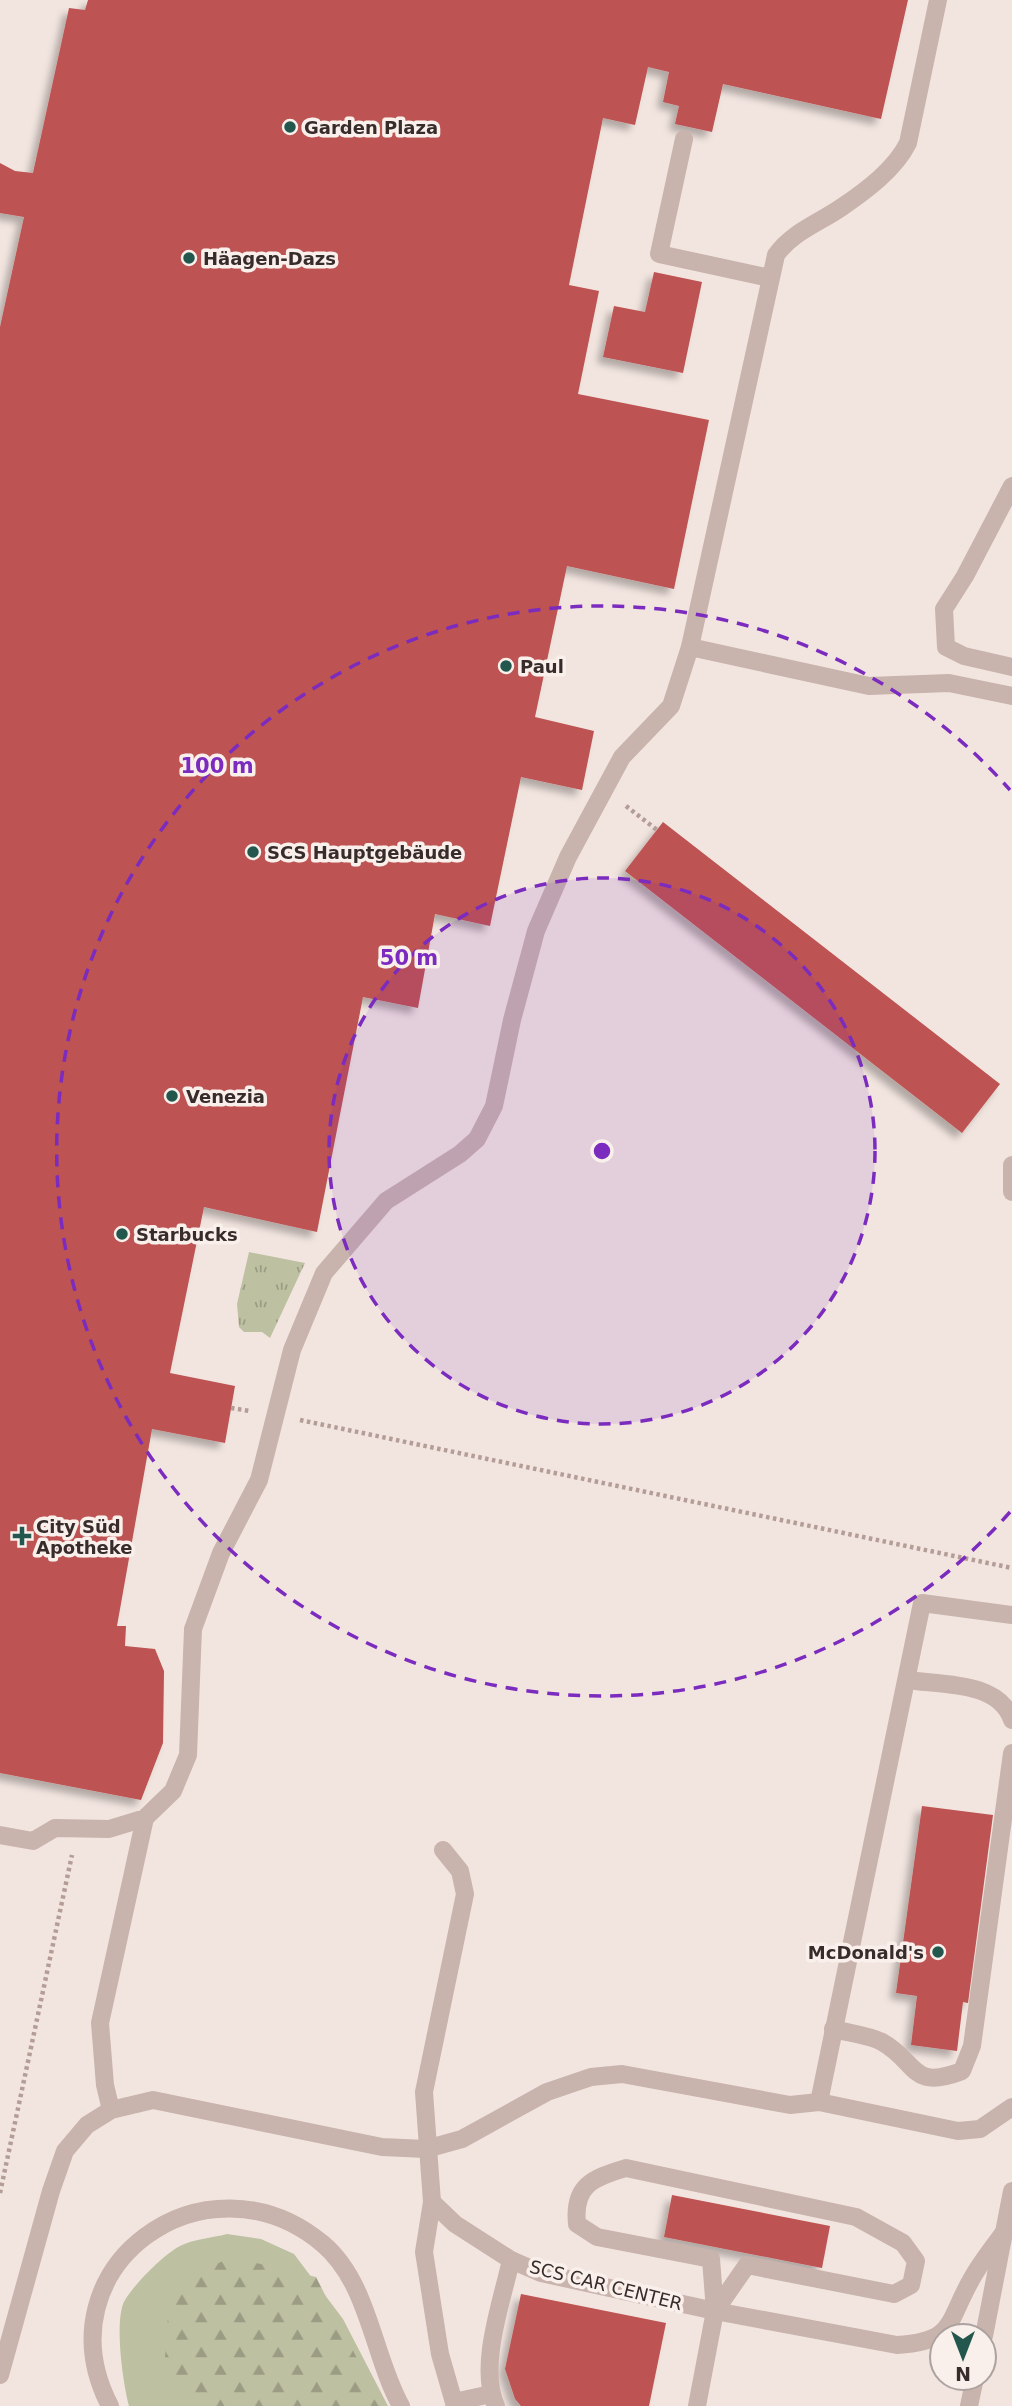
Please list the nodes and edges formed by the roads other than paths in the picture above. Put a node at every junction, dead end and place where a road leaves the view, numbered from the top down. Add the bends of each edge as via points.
1 (938, 0) edge
2 (684, 139) dead end
3 (770, 278) junction
4 (1012, 486) edge
5 (690, 647) junction
6 (1012, 667) edge
7 (1012, 696) edge
8 (1012, 1165) edge
9 (1012, 1192) edge
10 (1012, 1615) edge
11 (907, 1680) junction
12 (1012, 1720) edge
13 (1012, 1753) edge
14 (145, 1818) junction
15 (0, 1835) edge
16 (443, 1850) dead end
17 (833, 2029) junction
18 (819, 2102) junction
19 (1012, 2107) edge
20 (111, 2110) junction
21 (426, 2150) junction
22 (1012, 2191) edge
23 (432, 2202) junction
24 (1007, 2228) junction
25 (511, 2260) junction
26 (715, 2311) junction
27 (987, 2322) edge
28 (6, 2328) edge
29 (0, 2375) edge
30 (494, 2400) edge
31 (454, 2404) edge
32 (110, 2406) edge
33 (401, 2406) edge
34 (697, 2406) edge

1 - 3 street via 908,143 899,161 842,207 785,242
2 - 3 street via 659,254
3 - 5 street
4 - 6 street via 944,609 946,647
5 - 7 street via 869,687 949,683
5 - 14 street via 671,706 622,757 568,857 536,931 494,1106 477,1139 386,1201 324,1273 292,1350 259,1480 221,1553 193,1629 188,1755 173,1791
8 - 9 street
10 - 11 street via 922,1603
11 - 12 street via 990,1692 1008,1707
11 - 17 street
13 - 17 street via 972,2046 962,2071 938,2080 916,2073 881,2042
14 - 15 street via 109,1829 55,1828 33,1841
14 - 20 street via 100,2023
16 - 21 street via 460,1871 465,1894 424,2092
17 - 18 street
18 - 19 street via 958,2131 980,2129
18 - 21 street via 790,2105 622,2074 591,2077 547,2092 462,2139
20 - 21 street via 153,2100 382,2147
20 - 28 street via 87,2125 65,2151
21 - 23 street
22 - 24 street
23 - 25 street, SCS CAR CENTER via 455,2224
23 - 31 street via 424,2252 440,2354
24 - 26 street, SCS CAR CENTER via 970,2282 947,2328 924,2343 897,2345
24 - 27 street
25 - 26 street, SCS CAR CENTER via 541,2273
25 - 30 street via 489,2365
26 - 26 street via 747,2265 894,2294 911,2285 916,2261 904,2244 856,2217 626,2168 596,2177 575,2206 577,2224 597,2237 711,2259
26 - 34 street
28 - 29 street
30 - 31 street
32 - 33 street via 100,2386 93,2348 96,2313 108,2279 130,2247 163,2222 205,2210 252,2209 292,2222 325,2246 346,2273

